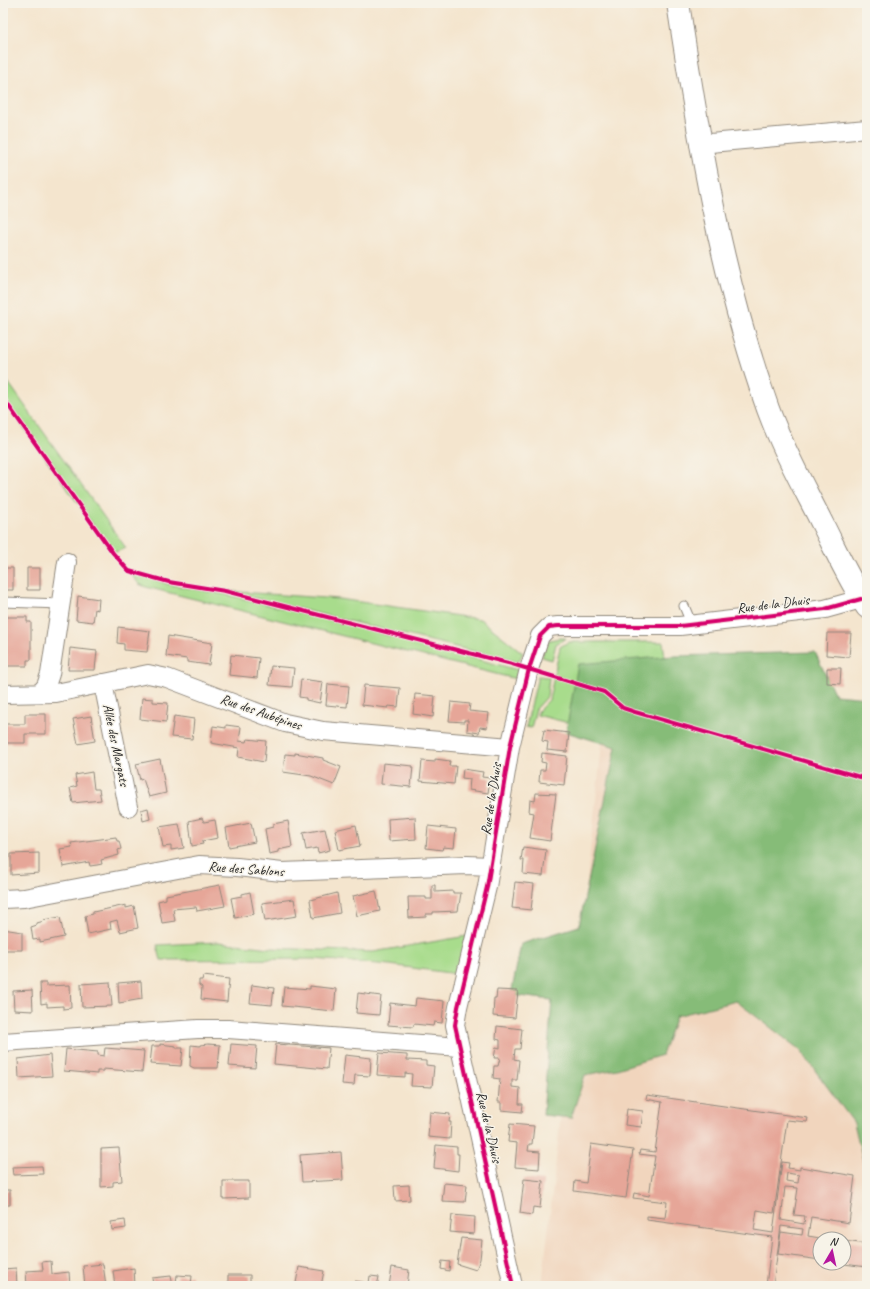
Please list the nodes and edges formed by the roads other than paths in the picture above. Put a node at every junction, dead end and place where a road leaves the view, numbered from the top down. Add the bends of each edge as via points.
1 (678, 3) edge
2 (867, 129) edge
3 (699, 144) junction
4 (67, 562) dead end
5 (3, 602) edge
6 (864, 603) edge
7 (61, 604) junction
8 (684, 606) dead end
9 (692, 625) junction
10 (103, 684) junction
11 (40, 693) junction
12 (3, 694) edge
13 (510, 747) junction
14 (128, 807) dead end
15 (491, 866) junction
16 (3, 899) edge
17 (3, 1042) edge
18 (459, 1047) junction
19 (513, 1286) edge

1 - 3 street
2 - 3 street
3 - 6 street via 720,245 741,326 768,410 784,447
4 - 7 street
5 - 7 lane
6 - 9 street, Rue de la Dhuis
7 - 11 street via 50,674 46,686
8 - 9 lane
9 - 13 street, Rue de la Dhuis via 549,627 535,647
10 - 11 street, Rue des Aubépines via 56,693
10 - 13 street, Rue des Aubépines via 148,674 167,678 285,723 316,729
10 - 14 street, Allée des Margats
11 - 12 street, Rue des Aubépines
13 - 15 street, Rue de la Dhuis
15 - 16 street, Rue des Sablons via 282,872 199,865 24,898
15 - 18 street, Rue de la Dhuis via 458,1007 455,1025
17 - 18 street via 228,1029
18 - 19 street, Rue de la Dhuis

